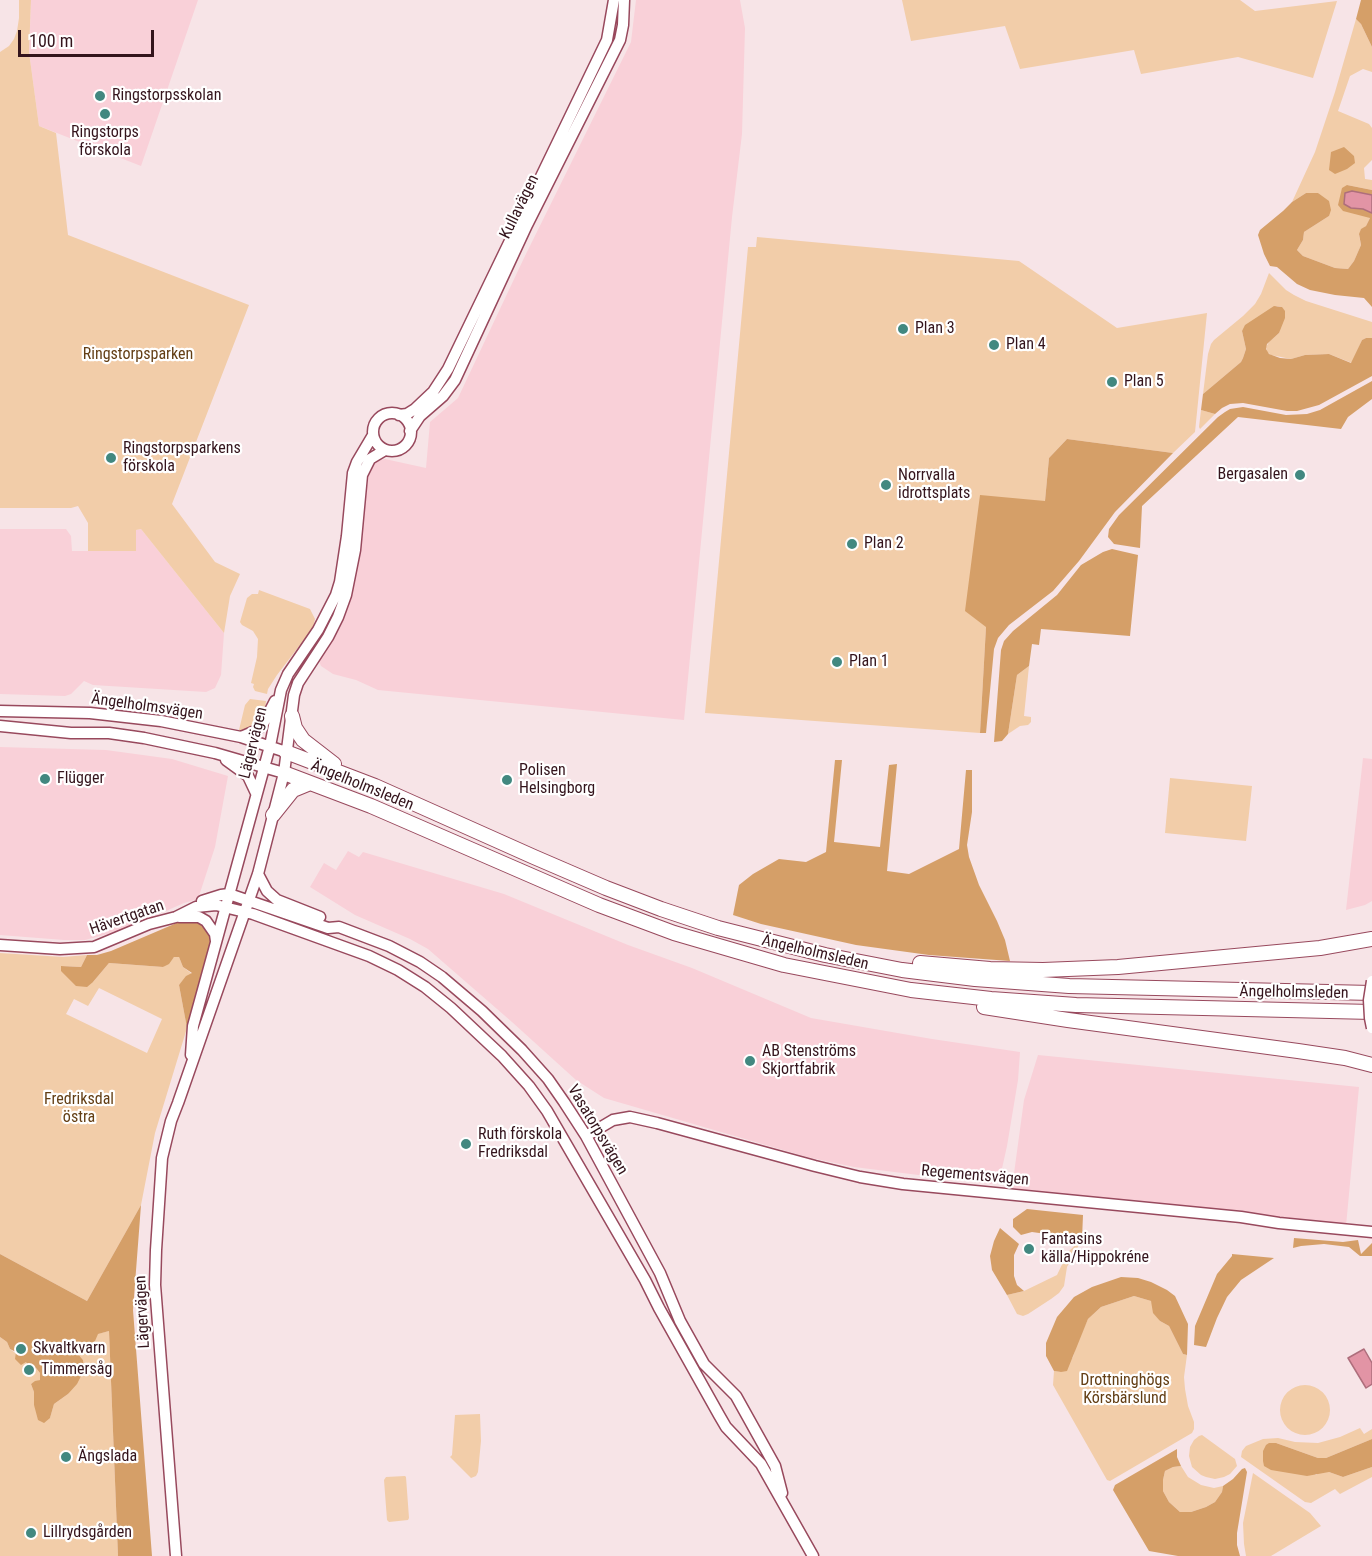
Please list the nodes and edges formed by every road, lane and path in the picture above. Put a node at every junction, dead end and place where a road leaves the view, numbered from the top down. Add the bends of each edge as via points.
1 (614, 0) edge
2 (624, 0) edge
3 (417, 412) junction
4 (399, 415) junction
5 (410, 431) junction
6 (373, 435) junction
7 (385, 450) junction
8 (281, 690) junction
9 (0, 711) edge
10 (292, 716) junction
11 (0, 726) edge
12 (240, 737) junction
13 (270, 746) junction
14 (286, 752) junction
15 (215, 753) junction
16 (264, 767) junction
17 (284, 773) junction
18 (352, 777) junction
19 (310, 783) junction
20 (256, 794) junction
21 (273, 815) junction
22 (258, 874) junction
23 (229, 894) junction
24 (250, 897) junction
25 (225, 907) junction
26 (661, 909) junction
27 (245, 912) junction
28 (176, 917) junction
29 (149, 924) junction
30 (339, 927) junction
31 (1372, 939) edge
32 (216, 943) junction
33 (0, 945) edge
34 (1372, 981) edge
35 (871, 983) junction
36 (1372, 993) edge
37 (1372, 1012) edge
38 (1372, 1028) edge
39 (1372, 1065) edge
40 (189, 1070) junction
41 (586, 1136) junction
42 (1372, 1232) edge
43 (786, 1508) junction
44 (176, 1556) edge
45 (813, 1556) edge

1 - 3 street, Kullavägen via 608,40 452,360
2 - 3 street, Kullavägen via 620,40 612,58 527,225 455,380 449,389
3 - 4 street
3 - 5 street
4 - 5 street
4 - 6 street via 387,414 379,419
5 - 7 street via 410,438 401,448
6 - 7 street
6 - 8 street, Lägervägen via 353,473 336,595
7 - 10 street, Lägervägen via 370,459 362,475 346,595 328,637 298,683
8 - 12 street via 262,726
8 - 13 street, Lägervägen
9 - 12 street, Ängelholmsvägen via 136,718
10 - 14 street, Lägervägen
10 - 18 highway via 299,735 308,745
11 - 15 street, Ängelholmsvägen via 110,733
12 - 13 street, Ängelholmsvägen
13 - 14 street, Ängelholmsvägen
13 - 16 street, Lägervägen
14 - 17 street, Lägervägen
14 - 18 highway, Ängelholmsleden
15 - 16 street, Ängelholmsvägen
15 - 20 street via 242,770 252,781
16 - 17 street, Ängelholmsvägen
16 - 20 street, Lägervägen
17 - 19 highway, Ängelholmsleden
17 - 21 street, Lägervägen
18 - 26 highway, Ängelholmsleden
19 - 21 highway via 293,790
19 - 35 highway, Ängelholmsleden via 674,933 784,965
20 - 23 street, Lägervägen
21 - 22 street, Lägervägen
22 - 24 street, Lägervägen
22 - 30 street via 277,900
23 - 24 street, Vasatorpsvägen
23 - 25 street, Lägervägen
23 - 29 street via 188,905
24 - 27 street, Lägervägen
24 - 30 street, Vasatorpsvägen via 328,928
25 - 27 street, Hävertgatan
25 - 28 street, Hävertgatan via 196,907
25 - 32 street, Lägervägen
26 - 31 highway via 857,954 990,969 1118,967 1320,948
26 - 36 highway, Ängelholmsleden via 825,955 975,979 1069,986
27 - 40 street, Lägervägen
27 - 43 street, Vasatorpsvägen via 398,970 439,998 508,1063 547,1111 568,1145 726,1427 761,1464
28 - 29 street, Hävertgatan
28 - 32 street via 199,917 206,921
29 - 33 street, Hävertgatan via 94,946 60,949
30 - 41 street, Vasatorpsvägen via 409,956 454,987 535,1064
32 - 40 street, Lägervägen via 193,1026
34 - 38 street, bridge
35 - 37 highway, Ängelholmsleden via 1076,1005
35 - 39 highway via 943,1000
40 - 44 street, Lägervägen via 162,1158 155,1285
41 - 42 street, Regementsvägen via 613,1120 630,1117 826,1169 903,1184
41 - 43 street, Vasatorpsvägen via 704,1364 736,1396 775,1466
43 - 45 street, Vasatorpsvägen

